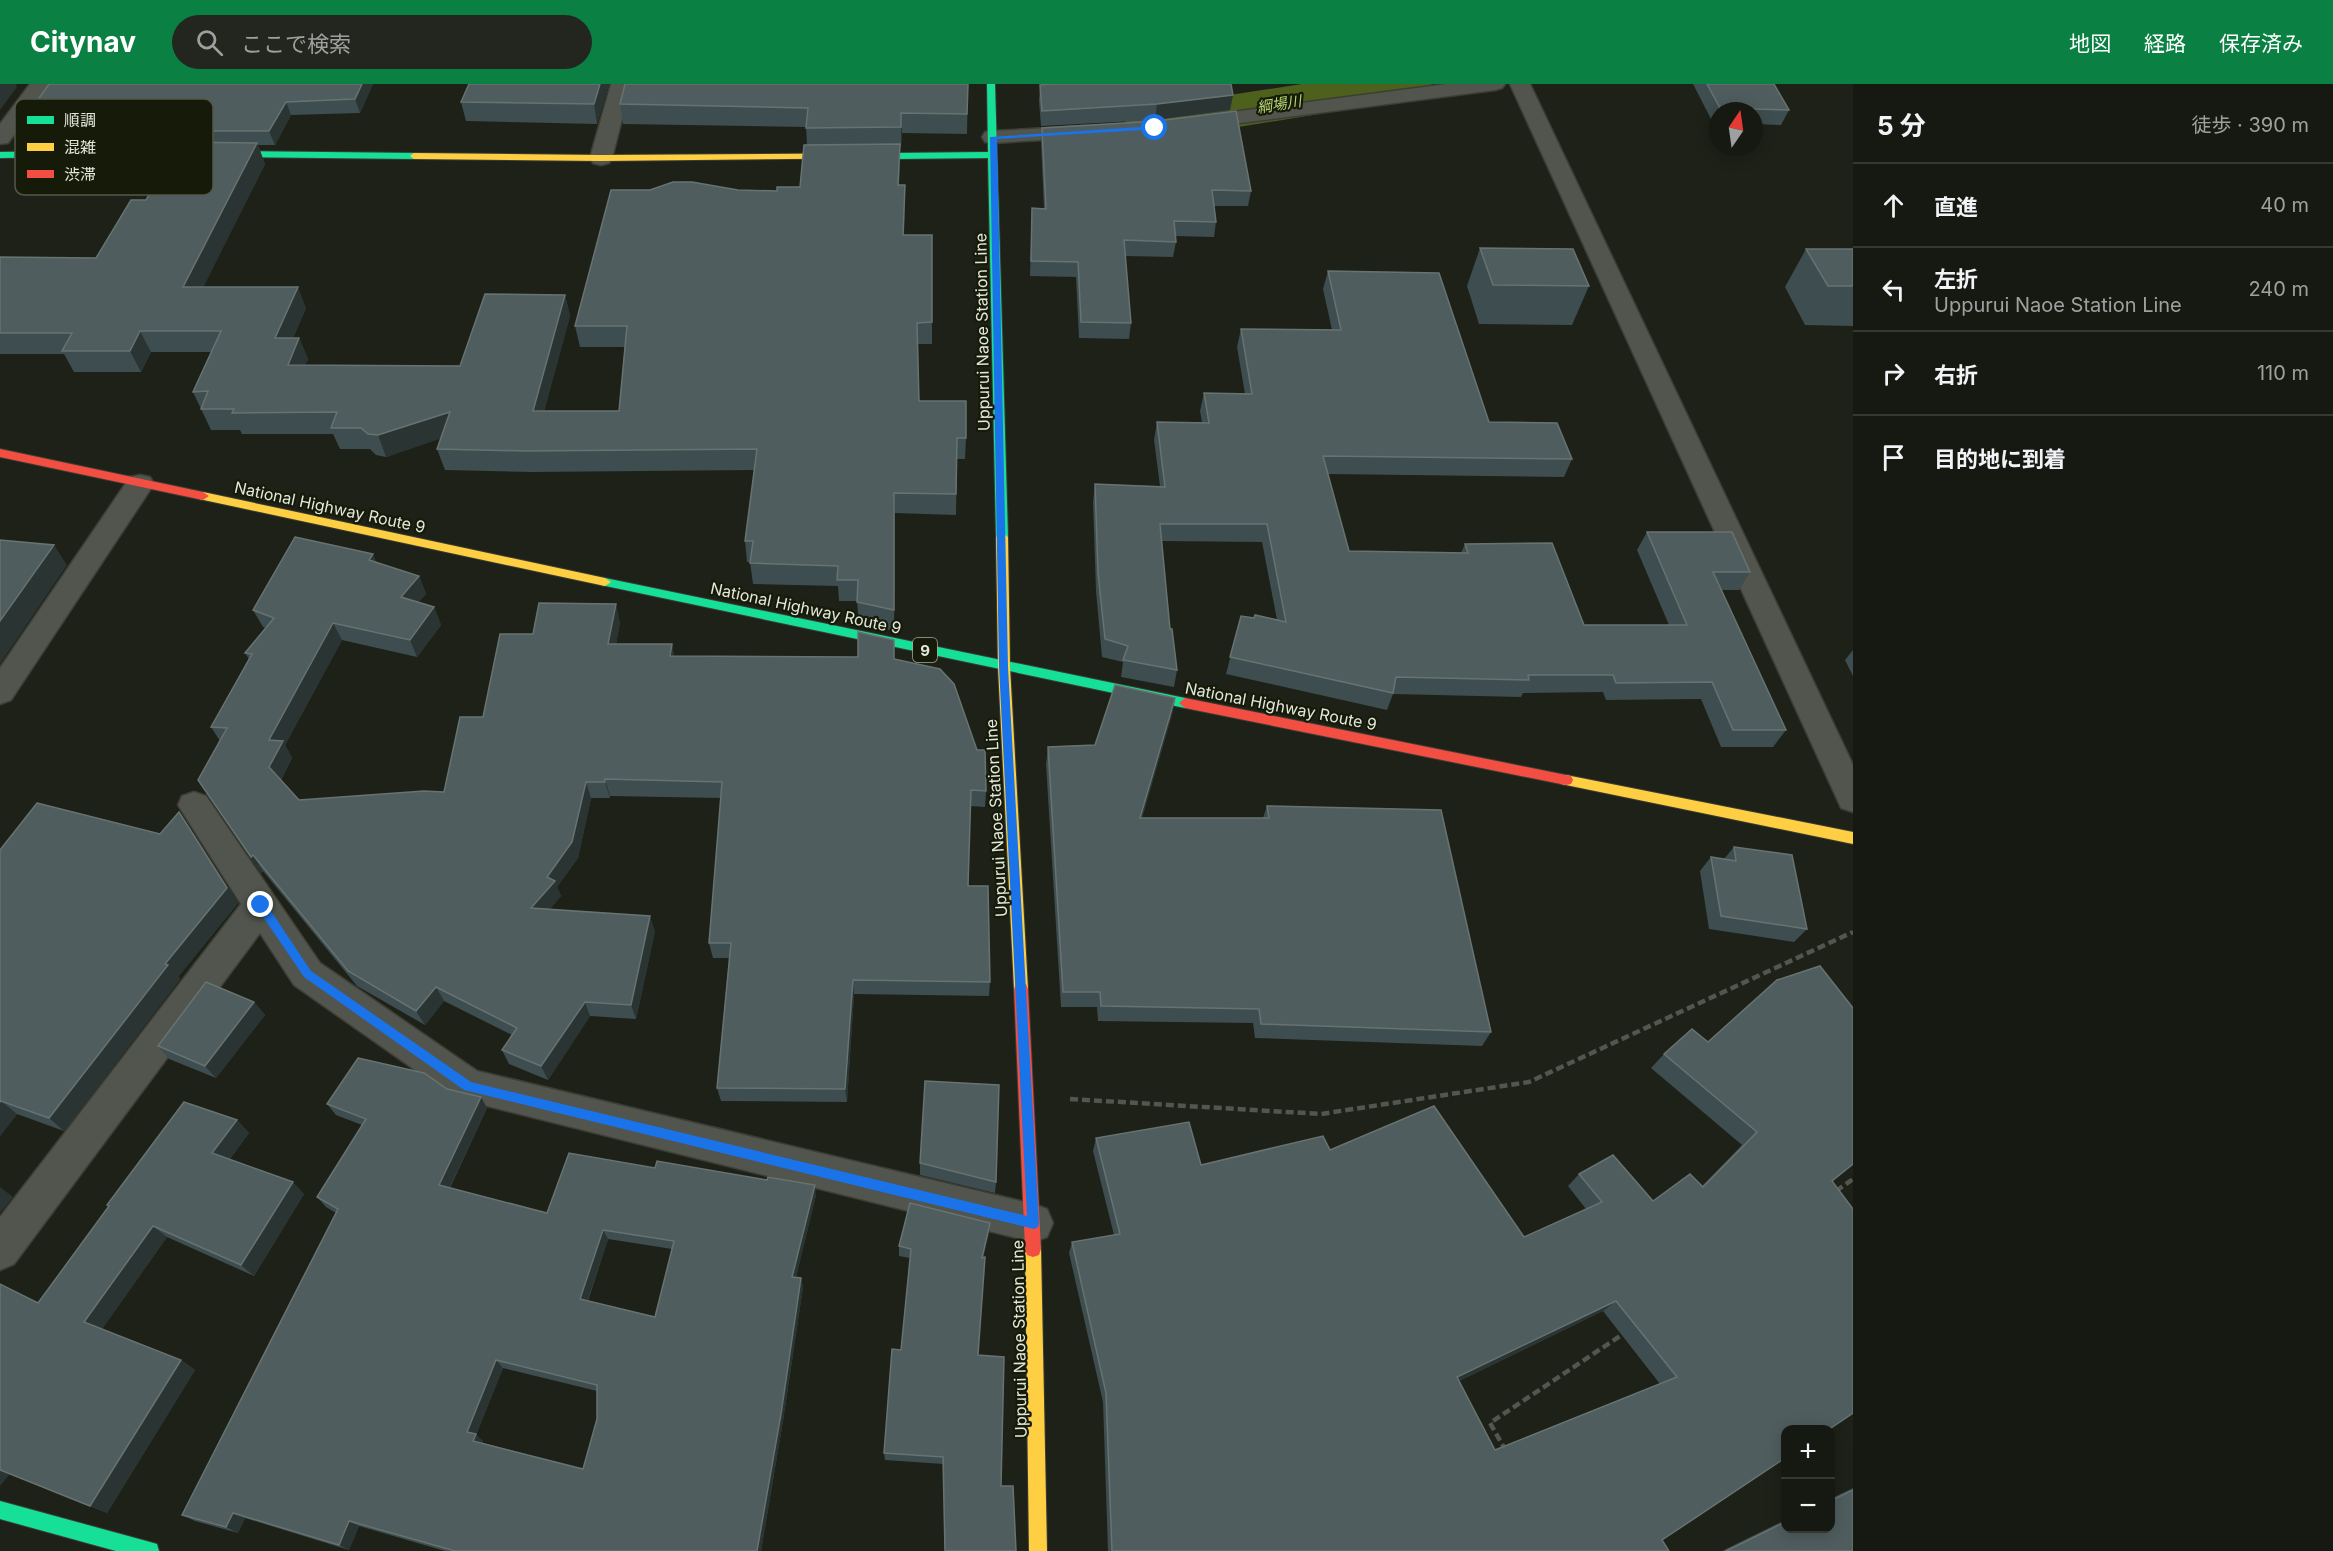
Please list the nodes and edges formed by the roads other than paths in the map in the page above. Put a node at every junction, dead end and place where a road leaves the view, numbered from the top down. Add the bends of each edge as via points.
1 (41, 84) edge
2 (621, 84) edge
3 (991, 84) edge
4 (1495, 84) edge
5 (1520, 84) edge
6 (30, 99) edge
7 (15, 118) edge
8 (1179, 125) edge
9 (1109, 131) edge
10 (0, 138) edge
11 (993, 146) junction
12 (213, 154) edge
13 (0, 155) edge
14 (15, 155) edge
15 (602, 158) junction
16 (0, 453) edge
17 (140, 484) junction
18 (1004, 667) junction
19 (0, 692) edge
20 (1853, 799) edge
21 (194, 805) dead end
22 (1853, 837) edge
23 (261, 905) junction
24 (1034, 1223) junction
25 (0, 1251) edge
26 (0, 1510) edge
27 (150, 1551) edge
28 (1038, 1551) edge

1 - 6 street
2 - 15 street
3 - 11 main road, Uppurui Naoe Station Line
4 - 8 street
5 - 20 street
7 - 10 street
9 - 11 street
11 - 15 main road
11 - 18 main road, Uppurui Naoe Station Line
12 - 15 main road
13 - 14 main road
16 - 17 main road, National Highway Route 9 / 9
17 - 18 main road, National Highway Route 9 / 9
17 - 19 street
18 - 22 main road, National Highway Route 9 / 9
18 - 24 main road, Uppurui Naoe Station Line
21 - 23 street
23 - 24 street via 308,974 468,1086
23 - 25 street
24 - 28 main road, Uppurui Naoe Station Line
26 - 27 main road

